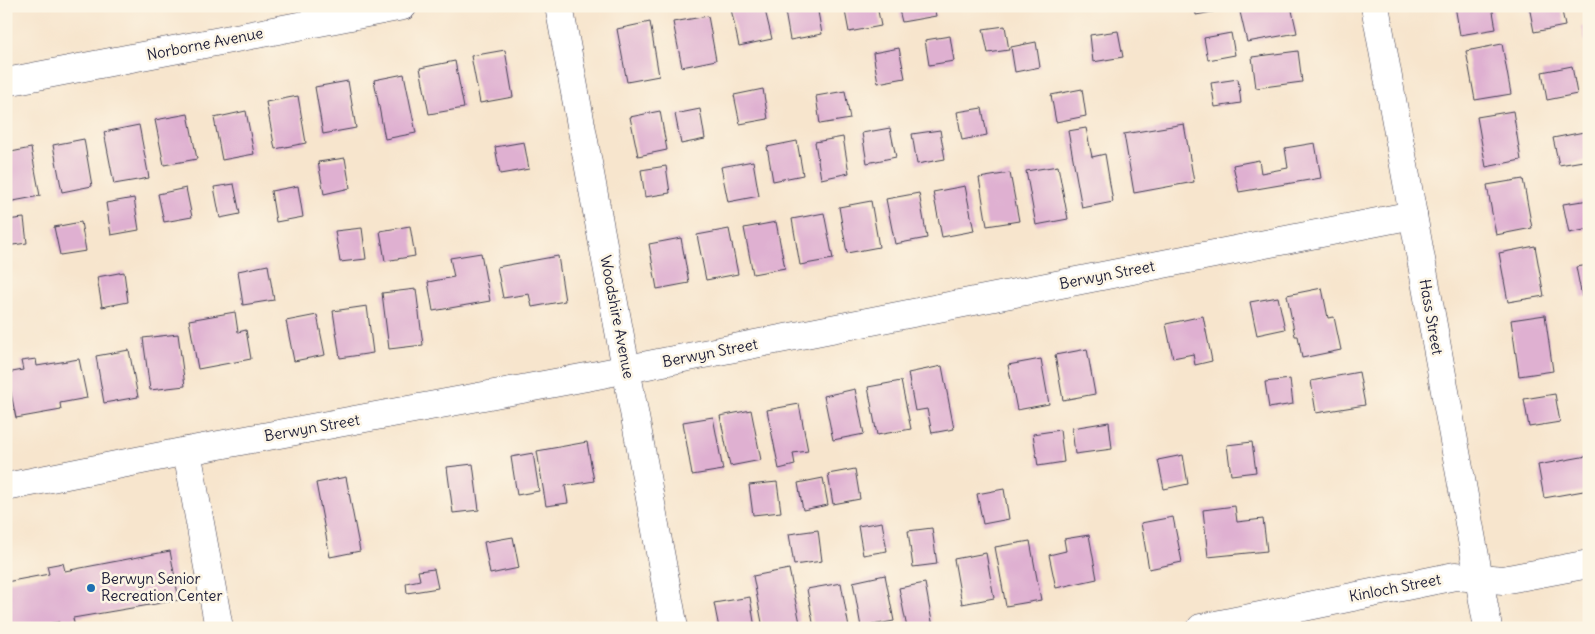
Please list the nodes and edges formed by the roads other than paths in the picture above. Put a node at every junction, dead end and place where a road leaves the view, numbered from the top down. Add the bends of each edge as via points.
1 (403, 6) edge
2 (559, 6) edge
3 (1375, 6) edge
4 (6, 82) edge
5 (1413, 215) junction
6 (627, 369) junction
7 (187, 451) junction
8 (6, 487) edge
9 (1589, 564) edge
10 (1479, 578) junction
11 (219, 628) edge
12 (674, 628) edge
13 (1201, 628) edge
14 (1488, 628) edge

1 - 4 street, Norborne Avenue
2 - 6 street, Woodshire Avenue
3 - 5 street, Hass Street
5 - 6 street, Berwyn Street
5 - 10 street, Hass Street
6 - 7 street, Berwyn Street
6 - 12 street, Woodshire Avenue
7 - 8 street, Berwyn Street
7 - 11 street
9 - 10 street, Kinloch Street via 1503,580
10 - 13 street, Kinloch Street via 1455,576
10 - 14 street, Hass Street

